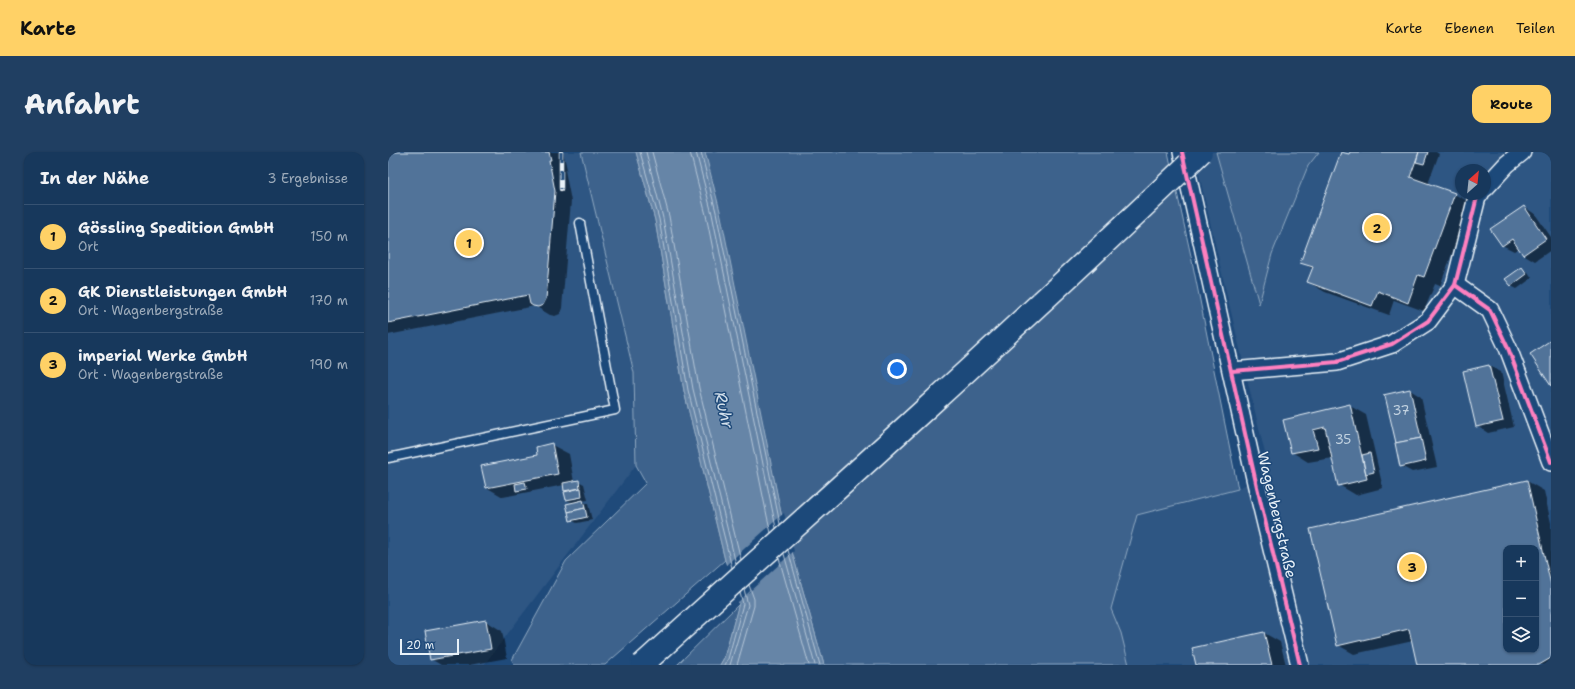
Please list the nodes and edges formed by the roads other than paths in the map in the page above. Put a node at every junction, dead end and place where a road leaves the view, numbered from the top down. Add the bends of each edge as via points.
1 (1182, 152) edge
2 (1201, 152) edge
3 (1522, 152) edge
4 (1491, 181) edge
5 (1476, 200) edge
6 (580, 223) dead end
7 (1455, 285) junction
8 (1232, 371) junction
9 (388, 458) edge
10 (1551, 462) edge
11 (642, 665) edge
12 (1300, 665) edge

1 - 8 street, Wagenbergstraße
2 - 11 highway, bridge via 880,451
3 - 4 street
5 - 7 street
6 - 9 lane via 615,410
7 - 8 street via 1428,321 1392,344 1337,362
7 - 10 street via 1490,310 1508,348
8 - 12 street, Wagenbergstraße

